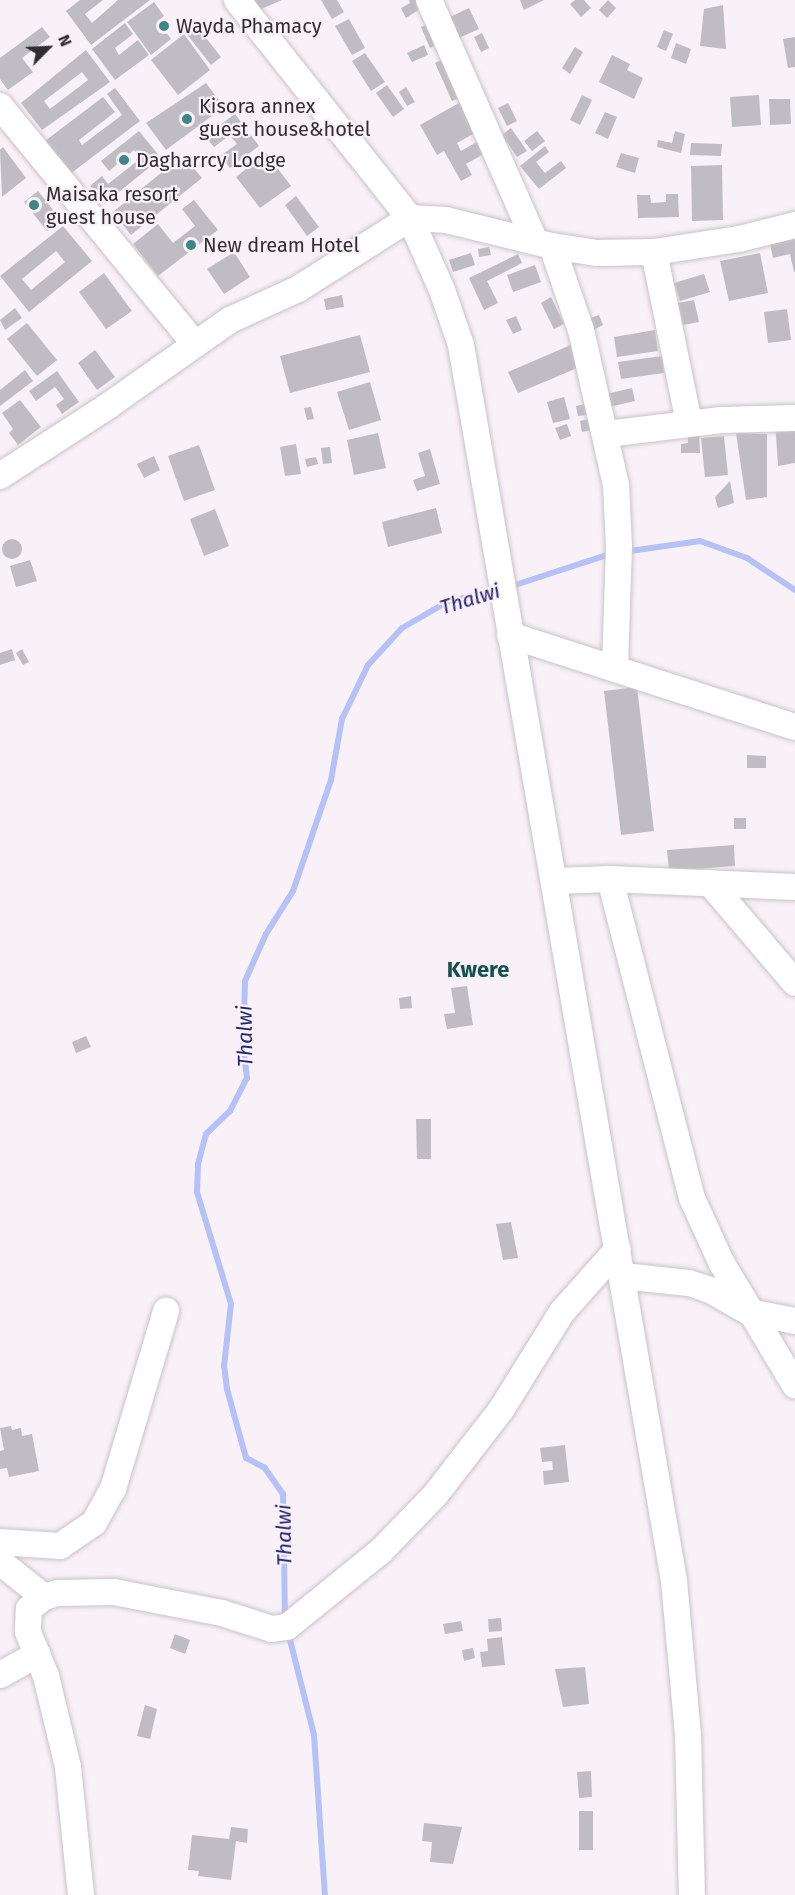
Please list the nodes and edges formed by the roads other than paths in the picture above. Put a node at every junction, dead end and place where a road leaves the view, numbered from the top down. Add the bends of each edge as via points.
1 (237, 0) edge
2 (429, 0) edge
3 (0, 106) edge
4 (410, 218) junction
5 (795, 225) edge
6 (544, 244) junction
7 (654, 252) junction
8 (194, 343) junction
9 (795, 418) edge
10 (689, 423) junction
11 (607, 434) junction
12 (4, 464) edge
13 (510, 635) junction
14 (615, 667) junction
15 (795, 727) edge
16 (609, 879) junction
17 (555, 881) junction
18 (710, 883) junction
19 (795, 887) edge
20 (795, 983) edge
21 (618, 1250) junction
22 (623, 1276) junction
23 (166, 1311) dead end
24 (749, 1312) junction
25 (795, 1321) edge
26 (795, 1385) edge
27 (0, 1542) edge
28 (0, 1562) edge
29 (44, 1597) junction
30 (38, 1654) junction
31 (0, 1675) edge
32 (81, 1895) edge
33 (692, 1895) edge

1 - 4 street
2 - 6 street
3 - 8 street
4 - 6 street via 446,220
4 - 8 street via 298,289 243,312
4 - 13 street via 461,345
5 - 7 street via 739,239
6 - 7 street via 597,253
6 - 11 street via 569,286
7 - 10 street
8 - 12 street via 108,406
9 - 10 street
10 - 11 street
11 - 14 street via 619,512
13 - 14 street
13 - 17 street
14 - 15 street
16 - 17 street
16 - 18 street
16 - 24 street via 692,1198
17 - 21 street
18 - 19 street
18 - 20 street
21 - 22 street
21 - 29 street via 562,1312 501,1410 442,1486 381,1551 286,1627 272,1629 210,1611 114,1592 77,1590
22 - 24 street via 689,1283
22 - 33 street via 674,1581 688,1735
23 - 27 street via 113,1489 94,1522 60,1546
24 - 25 street
24 - 26 street
28 - 29 street
29 - 30 street via 29,1609 26,1620
30 - 31 street
30 - 32 street via 68,1767

